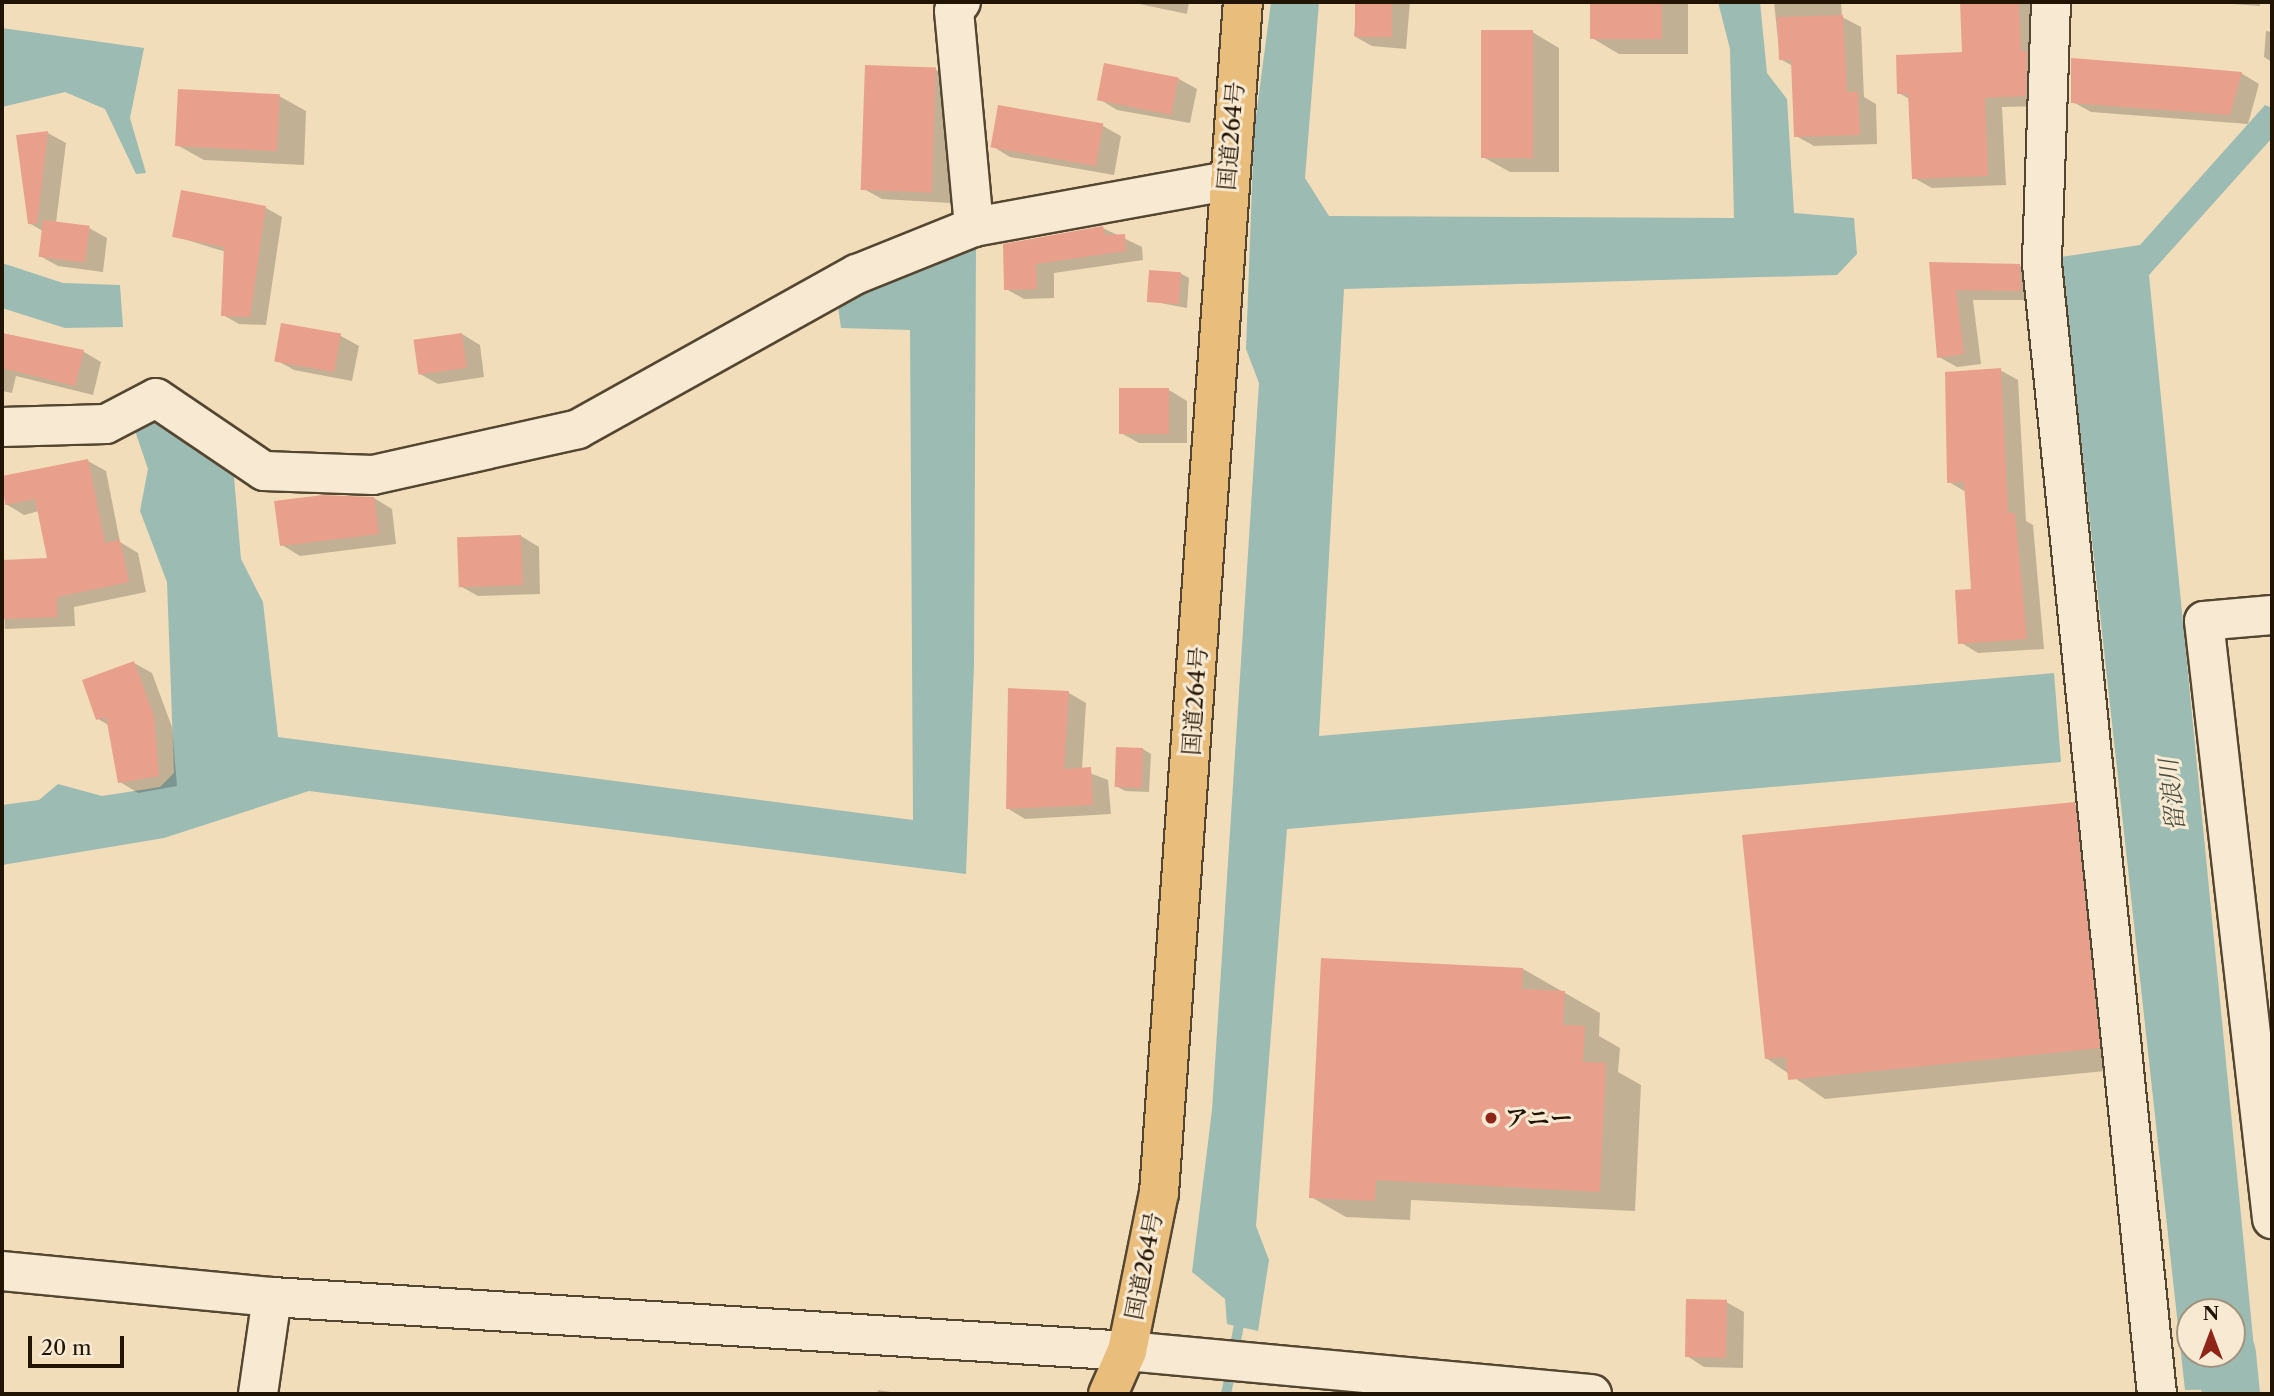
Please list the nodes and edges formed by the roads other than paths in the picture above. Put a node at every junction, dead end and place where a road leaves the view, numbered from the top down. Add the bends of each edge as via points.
1 (961, 2) edge
2 (1242, 2) edge
3 (2051, 2) edge
4 (1227, 181) junction
5 (974, 227) junction
6 (2, 427) edge
7 (2272, 615) edge
8 (2272, 1219) edge
9 (2, 1271) edge
10 (272, 1297) junction
11 (1127, 1351) junction
12 (258, 1394) edge
13 (1108, 1394) edge
14 (1592, 1394) edge
15 (2157, 1394) edge

1 - 5 street via 954,11
2 - 4 highway, 国道264号
3 - 15 street via 2042,264
4 - 5 street
4 - 11 highway, 国道264号 via 1175,1012 1159,1193
5 - 6 street via 857,274 578,429 373,475 264,471 156,398 106,424
7 - 8 street via 2204,621
9 - 10 street
10 - 11 street
10 - 12 street
11 - 13 highway, 国道264号
11 - 14 street

